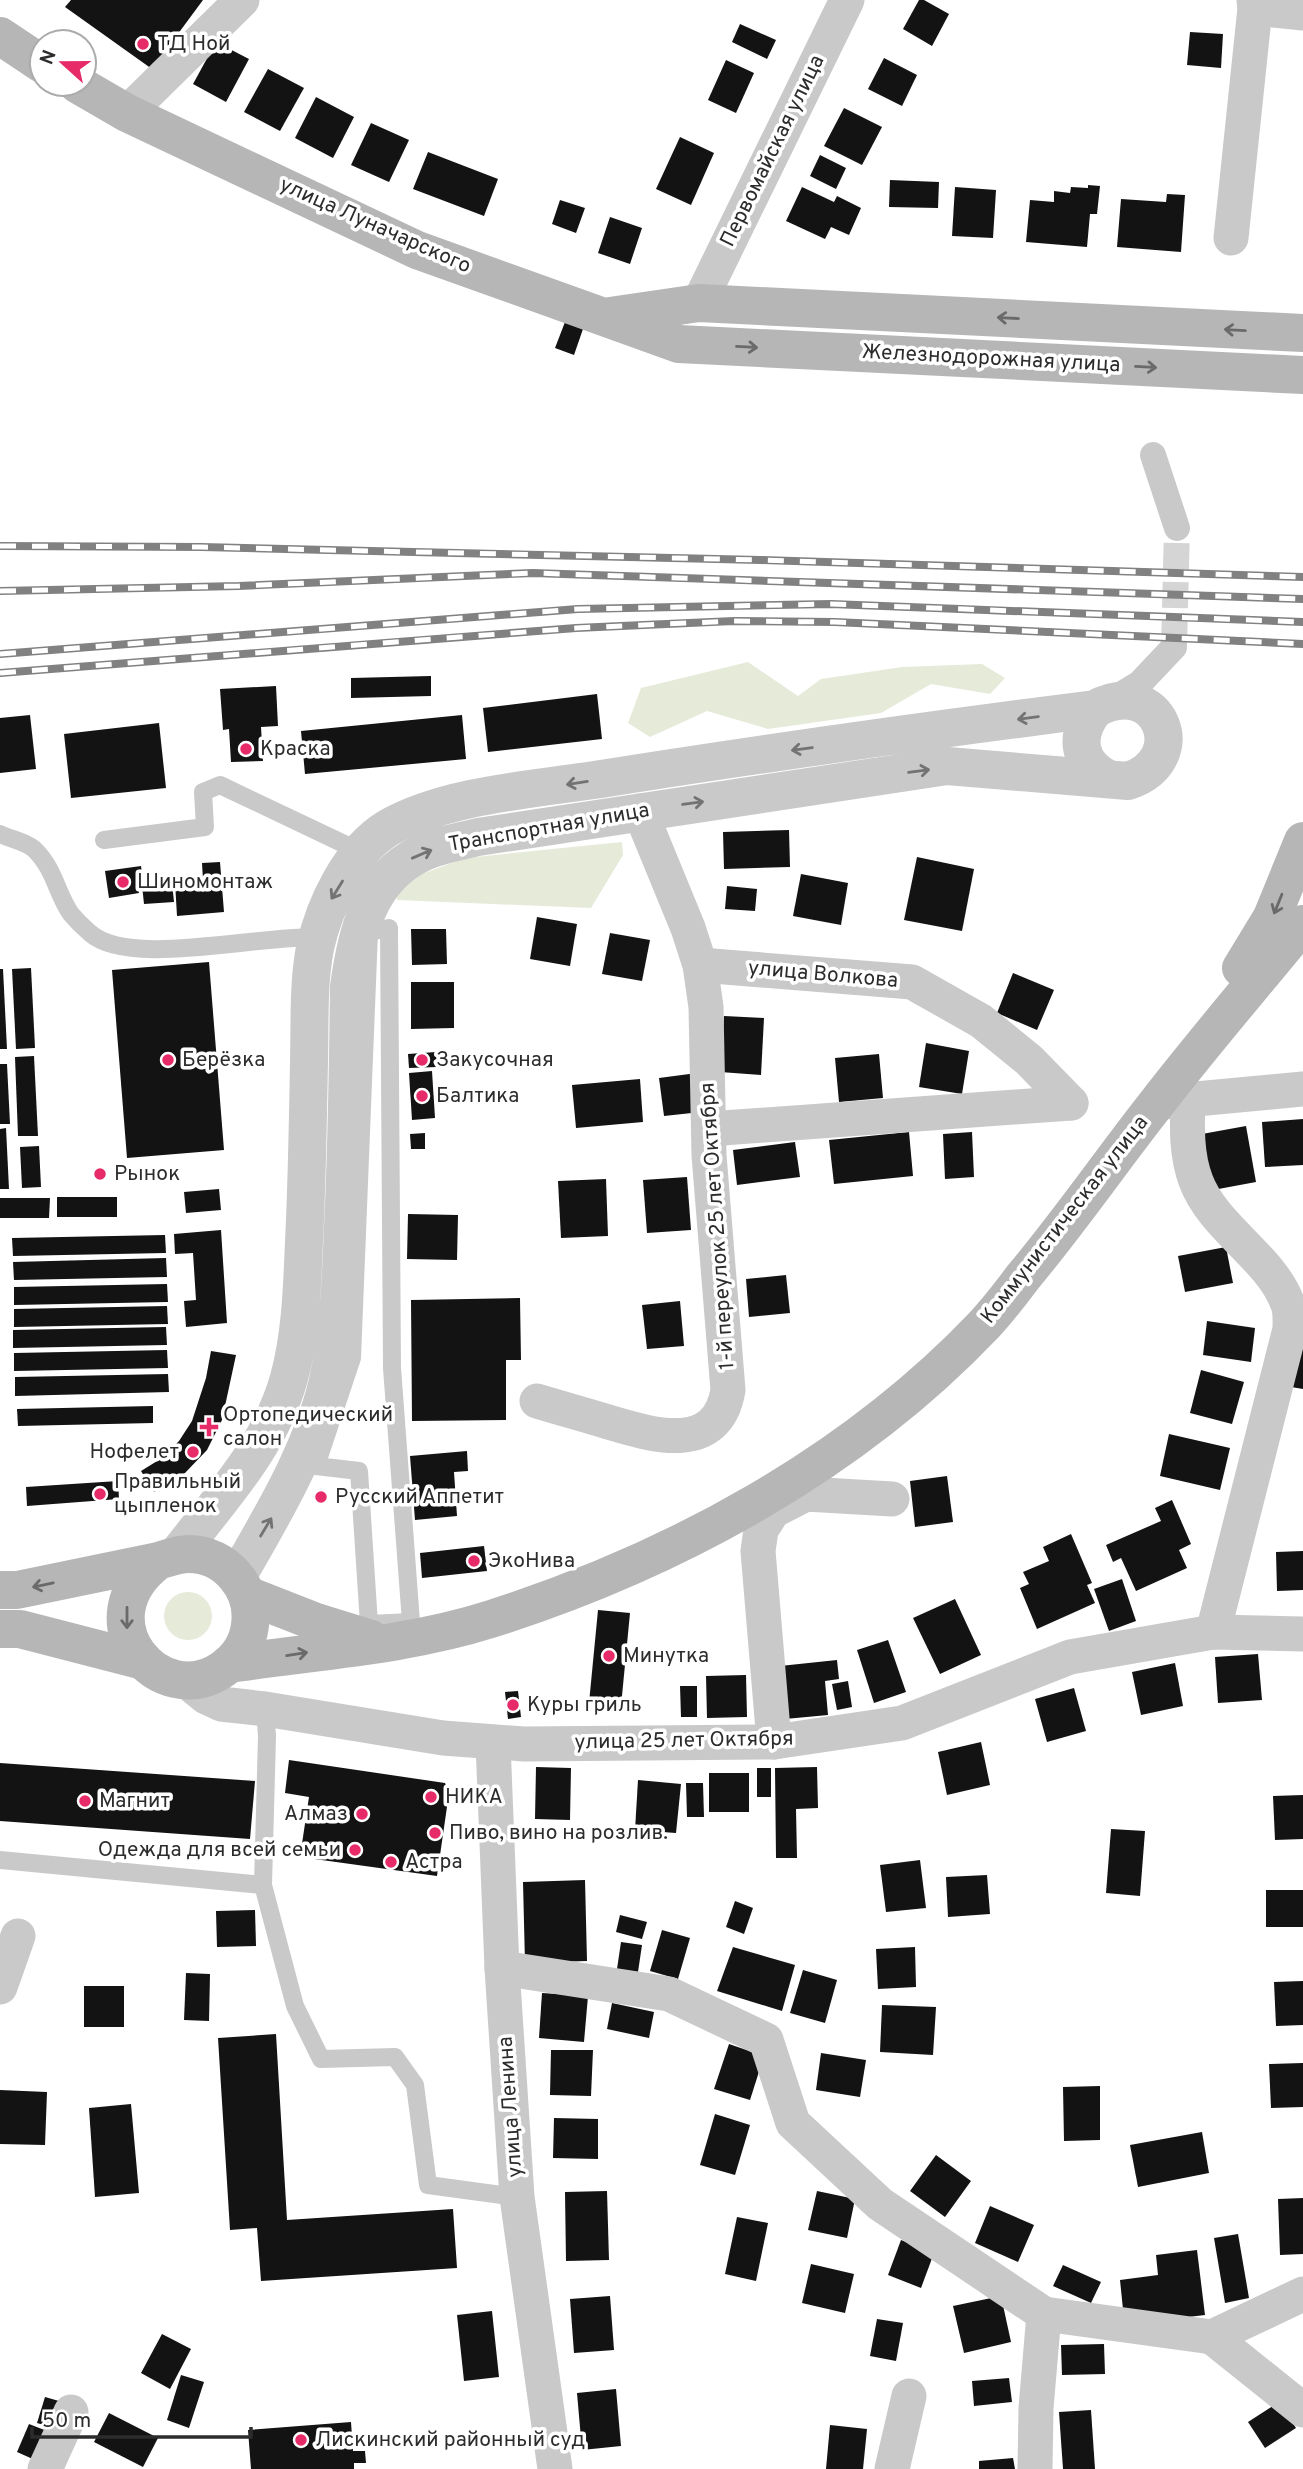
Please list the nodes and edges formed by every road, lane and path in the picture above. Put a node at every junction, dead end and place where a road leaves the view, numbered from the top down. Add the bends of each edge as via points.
1 (242, 0) edge
2 (847, 0) edge
3 (1254, 4) edge
4 (1303, 13) edge
5 (0, 36) edge
6 (28, 55) edge
7 (98, 96) edge
8 (127, 113) junction
9 (1231, 238) dead end
10 (699, 303) junction
11 (605, 317) junction
12 (1303, 333) edge
13 (679, 344) junction
14 (1303, 375) edge
15 (1153, 455) dead end
16 (1177, 528) tunnel mouth
17 (1174, 647) tunnel mouth
18 (1104, 704) junction
19 (1108, 779) junction
20 (640, 811) junction
21 (0, 834) edge
22 (104, 841) dead end
23 (1303, 841) edge
24 (360, 852) junction
25 (1303, 924) edge
26 (362, 937) junction
27 (318, 938) junction
28 (700, 965) junction
29 (1303, 1089) edge
30 (1172, 1101) junction
31 (709, 1129) junction
32 (1296, 1305) edge
33 (537, 1401) dead end
34 (892, 1499) dead end
35 (167, 1558) junction
36 (242, 1586) junction
37 (0, 1590) edge
38 (0, 1629) edge
39 (1213, 1632) junction
40 (1303, 1634) edge
41 (387, 1643) junction
42 (144, 1661) junction
43 (229, 1664) junction
44 (185, 1680) junction
45 (265, 1709) junction
46 (774, 1742) junction
47 (493, 1743) junction
48 (0, 1860) edge
49 (263, 1885) junction
50 (18, 1936) dead end
51 (502, 1968) junction
52 (0, 1987) edge
53 (517, 2197) junction
54 (1303, 2294) edge
55 (1044, 2314) junction
56 (1212, 2337) junction
57 (909, 2396) dead end
58 (1303, 2410) edge
59 (71, 2412) dead end
60 (45, 2469) edge
61 (555, 2469) edge
62 (892, 2469) edge
63 (1035, 2469) edge

1 - 8 street
2 - 10 street, Первомайская улица
3 - 4 street
3 - 9 street
5 - 6 main road
7 - 8 main road, улица Луначарского
8 - 11 main road, улица Луначарского via 417,250
10 - 11 main road, Железнодорожная улица
12 -> 10 main road, Железнодорожная улица
10 - 13 main road
11 - 13 main road, улица Луначарского
13 -> 14 main road, Железнодорожная улица
15 - 16 street
17 - 18 street via 1140,682
18 - 19 street via 1086,720 1081,734 1089,765
18 - 19 street, Транспортная улица via 1130,699 1147,707 1161,725 1163,747 1142,776 1128,781
18 -> 24 street, Транспортная улица via 471,799 410,817
20 -> 19 street, Транспортная улица via 947,766
26 -> 20 street, Транспортная улица via 375,896 403,863 423,852 478,837
20 - 28 street, 1-й переулок 25 лет Октября
21 - 27 lane via 33,848 54,876 70,912 92,935 119,945 154,950
22 - 24 lane via 205,827 203,792 220,785
23 -> 30 main road, Коммунистическая улица via 1272,917
24 -> 27 street, Транспортная улица via 328,904
25 - 30 main road, Коммунистическая улица
26 - 26 lane via 389,928 392,1368 411,1622 369,1624 359,1471 316,1466 352,1358
26 - 27 lane
36 -> 26 street, Транспортная улица via 293,1476 329,1374 341,1282 349,987
27 - 35 street, Транспортная улица via 311,984 303,1279 290,1376 257,1453
28 - 31 street, 1-й переулок 25 лет Октября via 706,1007
28 - 31 street, улица Волкова via 912,982 982,1021 1071,1103
29 - 30 street
30 - 32 street via 1196,1182 1214,1211
30 - 41 main road, Коммунистическая улица via 986,1323 919,1388 843,1447 731,1518 608,1576 490,1619
31 - 33 street, 1-й переулок 25 лет Октября via 728,1390 725,1409 694,1434 664,1437
32 - 39 street
34 - 46 street via 806,1494 773,1511 761,1530 758,1551
35 - 36 main road via 204,1556 227,1567
35 -> 37 main road
35 -> 42 main road via 145,1572 128,1600 127,1633
36 - 41 main road, Коммунистическая улица via 316,1622
36 - 43 main road via 251,1625 240,1653
38 - 42 main road via 20,1629
39 - 40 street, улица 25 лет Октября
39 - 46 street, улица 25 лет Октября via 1070,1657 902,1723
43 -> 41 main road, Коммунистическая улица
42 - 44 main road via 163,1675
43 - 44 main road via 209,1676
44 - 45 street, улица 25 лет Октября via 221,1704
45 - 47 street, улица 25 лет Октября
45 - 49 lane
46 - 47 street, улица 25 лет Октября
47 - 51 street, улица Ленина
48 - 49 lane
49 - 53 lane via 295,2006 321,2059 395,2057 415,2085 428,2185
50 - 52 street
51 - 53 street, улица Ленина
51 - 55 street via 669,1994 766,2040 793,2123 880,2204
53 - 61 street, улица Ленина
54 - 56 street
55 - 56 street
55 - 63 street
56 - 58 street
57 - 62 street
59 - 60 street

